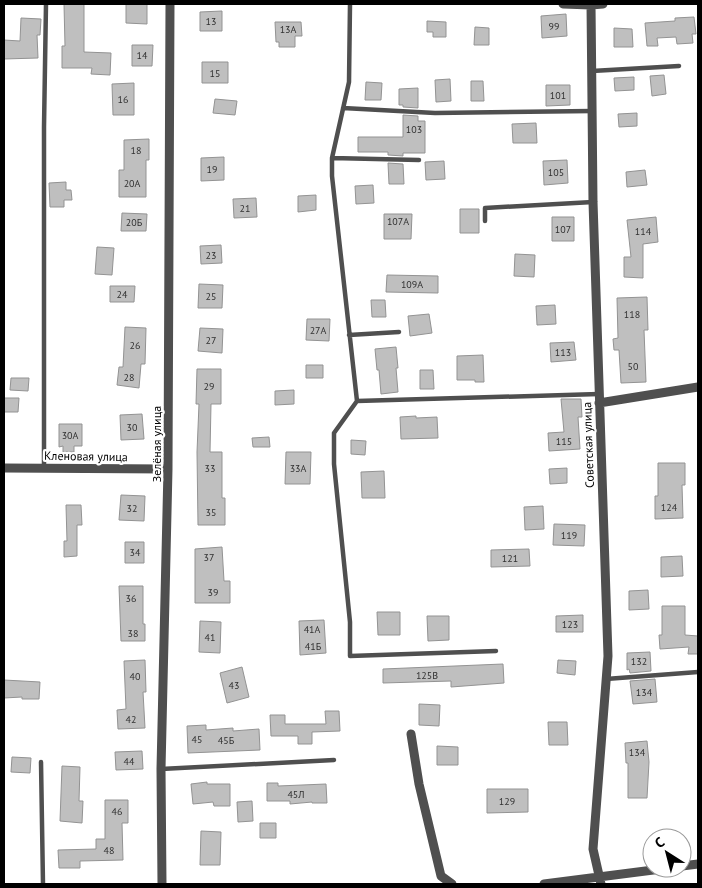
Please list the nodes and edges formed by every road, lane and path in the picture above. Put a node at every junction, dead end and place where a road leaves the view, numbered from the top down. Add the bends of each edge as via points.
1 (46, 4) edge
2 (170, 4) edge
3 (350, 4) edge
4 (563, 4) edge
5 (591, 4) edge
6 (604, 4) edge
7 (679, 66) dead end
8 (592, 71) junction
9 (343, 108) junction
10 (592, 111) junction
11 (332, 158) junction
12 (419, 160) dead end
13 (593, 202) junction
14 (485, 220) dead end
15 (399, 332) dead end
16 (349, 335) junction
17 (698, 386) edge
18 (599, 399) junction
19 (357, 401) junction
20 (4, 468) edge
21 (44, 468) junction
22 (168, 469) junction
23 (496, 650) dead end
24 (698, 672) edge
25 (606, 679) junction
26 (411, 734) dead end
27 (334, 760) dead end
28 (41, 762) dead end
29 (161, 769) junction
30 (642, 873) edge
31 (600, 881) edge
32 (43, 884) edge
33 (162, 884) edge
34 (452, 884) edge
35 (544, 884) edge

1 - 21 lane
2 - 22 street, Зелёная улица
3 - 9 lane via 349,82
4 - 5 street
5 - 6 street
5 - 8 street, Советская улица
7 - 8 lane
8 - 10 street, Советская улица
9 - 10 lane via 435,113
9 - 11 lane
10 - 13 street, Советская улица
11 - 12 lane
11 - 16 lane
13 - 14 lane via 485,208
13 - 18 street, Советская улица
15 - 16 lane
16 - 19 lane
17 - 18 street
18 - 19 lane
18 - 25 street, Советская улица via 608,656
19 - 23 lane via 334,433 350,656
20 - 21 street, Кленовая улица
21 - 22 street, Кленовая улица
22 - 29 street, Зелёная улица
24 - 25 lane
25 - 31 street, Советская улица via 594,849
26 - 34 street via 419,784 441,876
27 - 29 lane
28 - 32 lane
29 - 33 street, Зелёная улица
30 - 31 street
31 - 35 street

